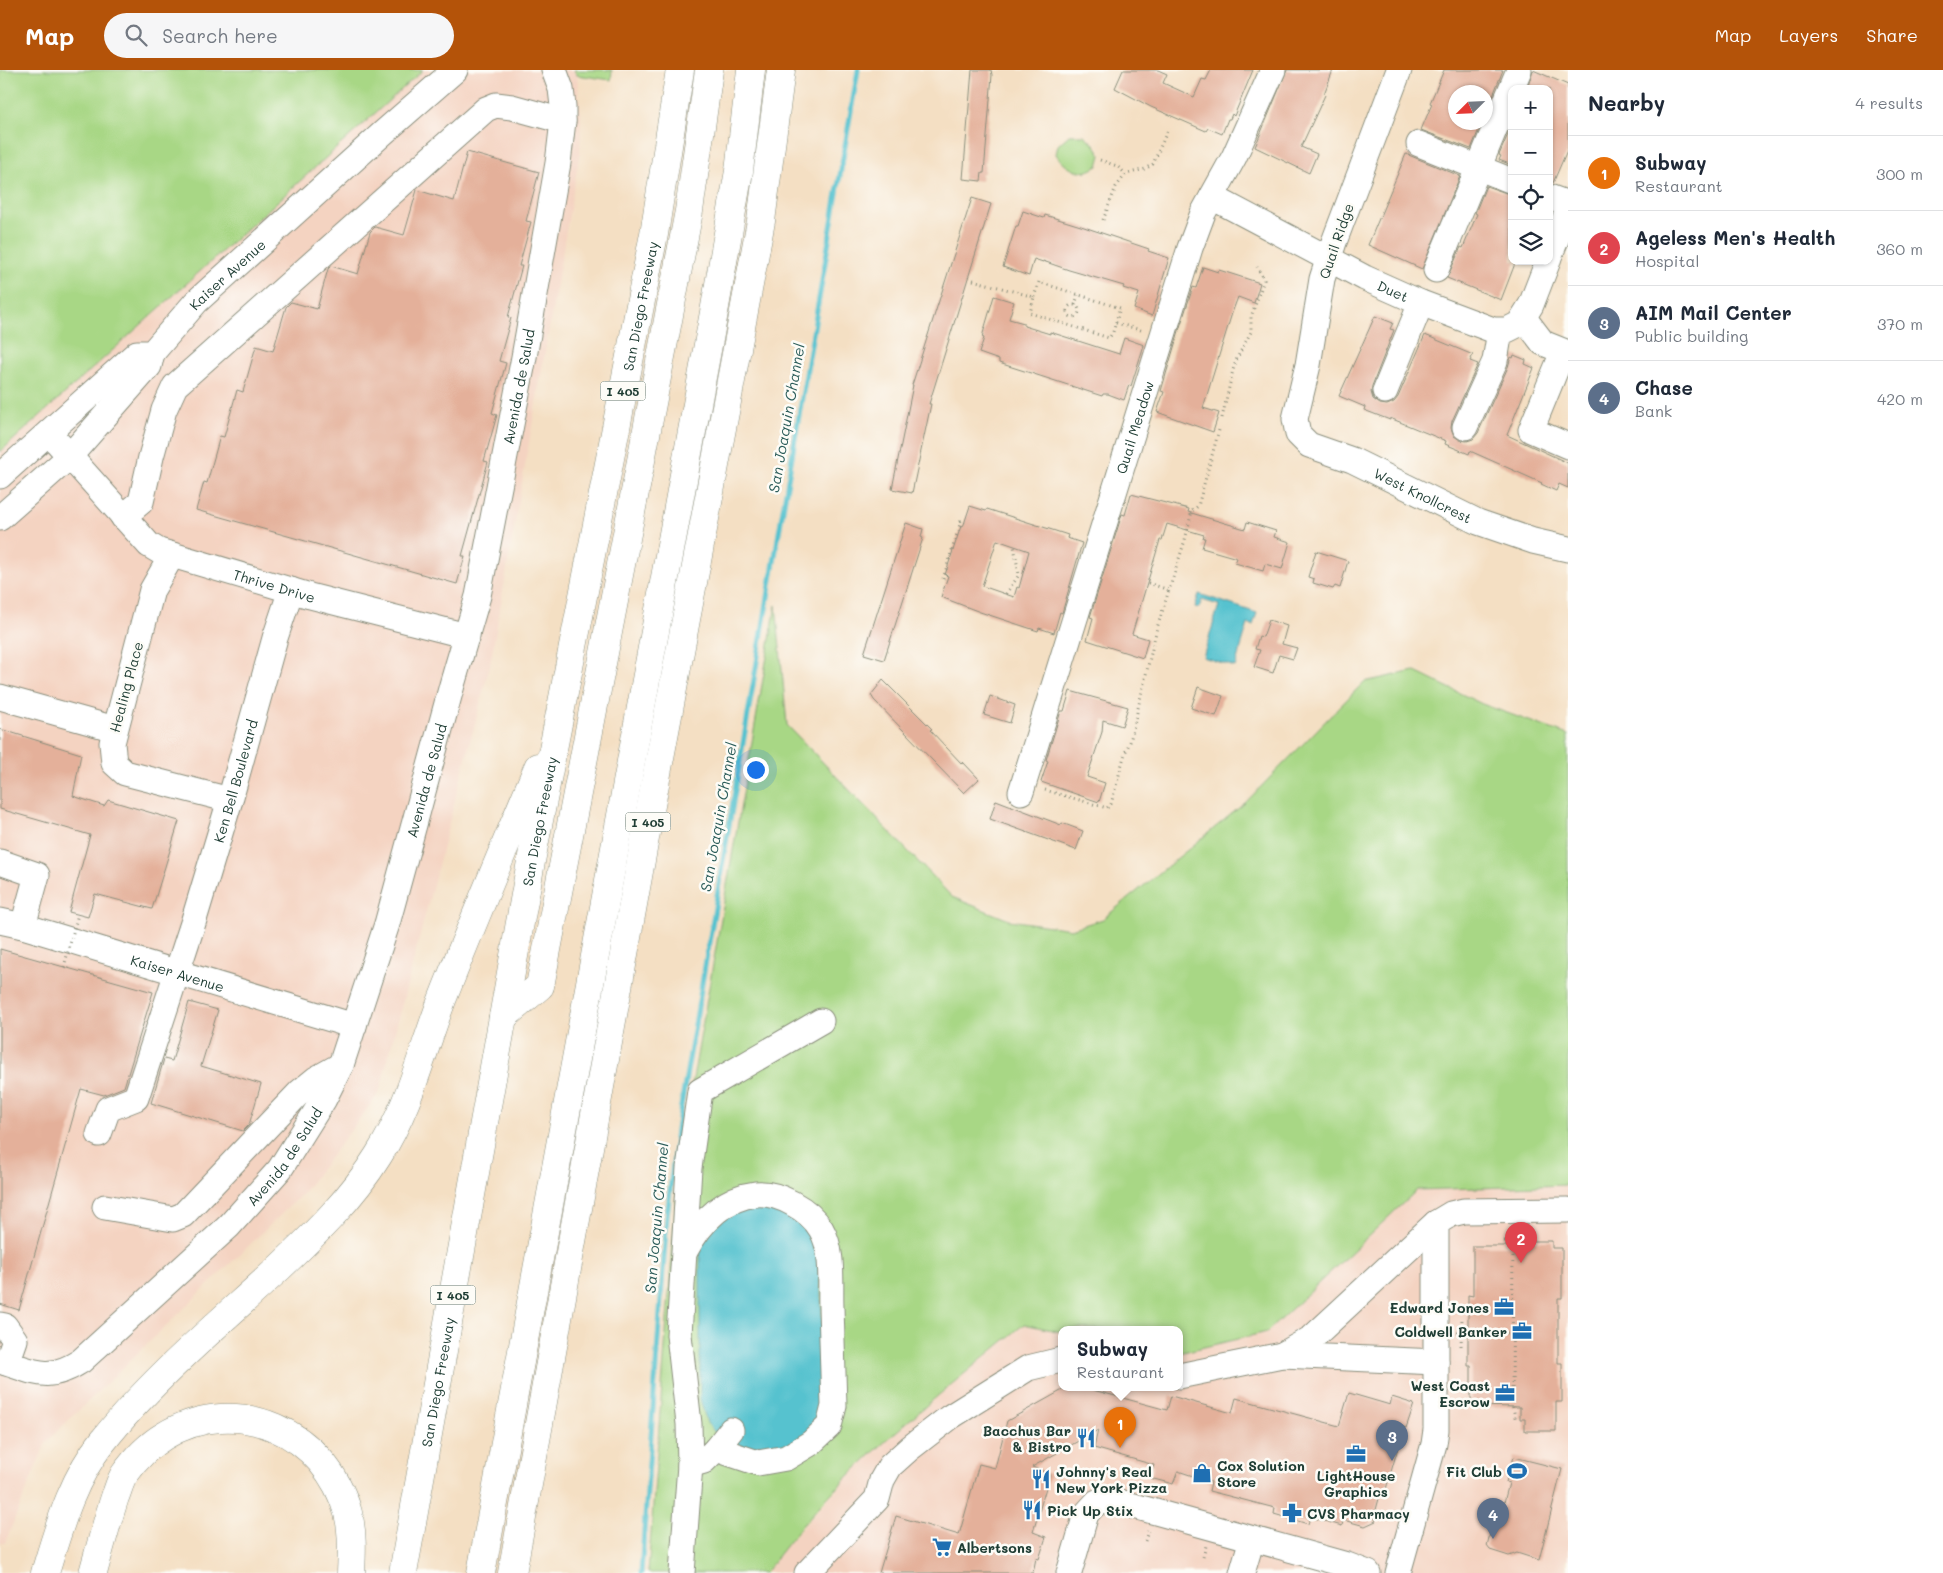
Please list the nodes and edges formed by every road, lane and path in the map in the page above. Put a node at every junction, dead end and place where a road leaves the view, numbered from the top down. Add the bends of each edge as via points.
1 (455, 70) edge
2 (554, 70) edge
3 (680, 70) edge
4 (709, 70) edge
5 (752, 70) edge
6 (781, 70) edge
7 (1273, 70) edge
8 (1399, 70) edge
9 (1518, 70) edge
10 (563, 120) junction
11 (1168, 129) dead end
12 (1420, 144) dead end
13 (1100, 160) dead end
14 (1478, 168) junction
15 (1126, 174) junction
16 (1508, 179) edge
17 (1212, 196) junction
18 (1553, 198) edge
19 (1568, 204) edge
20 (1568, 210) edge
21 (1103, 220) dead end
22 (1328, 257) junction
23 (1554, 257) edge
24 (1257, 267) dead end
25 (1436, 270) dead end
26 (973, 280) dead end
27 (1078, 294) junction
28 (1034, 297) junction
29 (1421, 302) junction
30 (1075, 305) junction
31 (1071, 316) junction
32 (1524, 318) junction
33 (1116, 323) junction
34 (1070, 325) junction
35 (1500, 331) junction
36 (1152, 333) dead end
37 (152, 353) junction
38 (1566, 353) edge
39 (1385, 391) dead end
40 (1222, 418) dead end
41 (1295, 419) joint
42 (1466, 427) dead end
43 (1219, 430) dead end
44 (48, 433) junction
45 (1568, 446) edge
46 (69, 457) junction
47 (0, 476) edge
48 (105, 496) junction
49 (124, 517) junction
50 (0, 518) edge
51 (965, 523) dead end
52 (1014, 546) dead end
53 (1568, 549) edge
54 (172, 555) junction
55 (943, 579) dead end
56 (1148, 583) dead end
57 (152, 590) junction
58 (291, 590) junction
59 (1169, 590) junction
60 (1006, 594) dead end
61 (467, 636) junction
62 (0, 697) edge
63 (560, 711) junction
64 (116, 729) junction
65 (1033, 791) joint
66 (230, 800) junction
67 (0, 862) edge
68 (78, 914) dead end
69 (11, 924) edge
70 (64, 967) dead end
71 (176, 972) junction
72 (503, 1017) junction
73 (821, 1021) dead end
74 (354, 1026) junction
75 (341, 1065) junction
76 (99, 1134) dead end
77 (105, 1207) dead end
78 (1568, 1210) edge
79 (1436, 1223) junction
80 (1504, 1241) dead end
81 (685, 1251) junction
82 (1462, 1318) dead end
83 (0, 1325) edge
84 (1454, 1332) dead end
85 (1462, 1332) junction
86 (1513, 1333) junction
87 (1462, 1346) dead end
88 (1282, 1355) junction
89 (1058, 1361) edge
90 (4, 1362) edge
91 (1436, 1362) junction
92 (1183, 1375) edge
93 (1516, 1421) dead end
94 (690, 1465) junction
95 (1252, 1539) junction
96 (45, 1573) edge
97 (93, 1573) edge
98 (352, 1573) edge
99 (403, 1573) edge
100 (481, 1573) edge
101 (512, 1573) edge
102 (682, 1573) edge
103 (807, 1573) edge
104 (1069, 1573) edge
105 (1242, 1573) edge
106 (1368, 1573) edge
107 (1398, 1573) edge

1 - 37 street, Kaiser Avenue via 196,302
2 - 10 street, Avenida de Salud via 561,88
3 - 63 highway, San Diego Freeway / I 405 via 654,234
4 - 72 highway via 689,210 540,986
5 - 100 highway via 714,317
6 - 101 highway, I 405 via 759,230
7 - 17 street, Quail Meadow via 1234,157
8 - 22 street, Quail Ridge
9 - 14 street
10 - 49 street via 512,107 496,105 486,109 175,386 164,410 141,502
10 - 61 street, Avenida de Salud via 550,215 524,357 478,596
11 - 15 path via 1153,164
12 - 14 street
13 - 15 path via 1117,166
14 - 16 street
14 - 25 street
15 - 21 path via 1111,196
17 - 22 street, Duet
17 - 65 street, Quail Meadow via 1202,213 1190,248
18 - 19 street
20 - 23 street
22 - 29 street, Duet via 1348,270
22 - 41 street, Quail Ridge
23 - 32 street
24 - 40 path via 1264,280 1251,317 1251,332 1233,370
26 - 28 path
27 - 28 path via 1039,282
27 - 30 path
27 - 33 path via 1120,308
28 - 34 path via 1030,313
29 - 35 street, Duet
29 - 39 street
30 - 31 path via 1068,309
30 - 31 path via 1079,313
31 - 34 path
32 - 35 street via 1513,328
32 - 38 street via 1544,343
33 - 34 path via 1109,338
33 - 36 path
35 - 42 street via 1495,360
37 - 44 street via 137,353
37 - 46 street, Kaiser Avenue via 149,366
38 - 45 street via 1531,430
41 - 53 street, West Knollcrest via 1298,434 1309,445 1352,460 1478,522
43 - 59 path via 1198,506 1192,511
44 - 46 street, Thrive Drive
44 - 47 street
46 - 48 street, Thrive Drive
46 - 50 street
48 - 49 street, Thrive Drive
48 - 57 street via 110,522 147,563
49 - 54 street, Thrive Drive via 149,545 158,552
51 - 55 path via 961,521
52 - 60 path via 1019,576
54 - 57 street, Healing Place
54 - 58 street, Thrive Drive
56 - 59 path
57 - 64 street, Healing Place
58 - 61 street, Thrive Drive
58 - 66 street, Ken Bell Boulevard via 274,638
59 - 65 path via 1111,804 1106,808
61 - 74 street, Avenida de Salud via 398,886
62 - 64 street
63 - 72 highway, San Diego Freeway / I 405
63 - 96 highway via 442,1002 419,1069 378,1156 320,1230 175,1365 102,1442 62,1514
64 - 66 street, Healing Place via 112,743 114,763 125,773
66 - 71 street, Ken Bell Boulevard
67 - 69 street via 37,875
68 - 70 path, bridge
69 - 71 street, Kaiser Avenue
71 - 74 street, Kaiser Avenue
71 - 76 street, Ken Bell Boulevard via 136,1098 108,1108
72 - 99 highway, San Diego Freeway / I 405
73 - 81 street via 700,1091 689,1168
74 - 75 street, Avenida de Salud
75 - 77 street via 300,1092 183,1215 173,1220
75 - 90 street, Avenida de Salud via 324,1099 280,1169 229,1226 80,1361 66,1371 52,1374
78 - 79 street via 1464,1212 1451,1214
79 - 88 street via 1312,1338
79 - 91 street
80 - 86 path via 1513,1241
81 - 94 street via 679,1335
81 - 94 street via 695,1232 715,1212 729,1201 745,1196 766,1193 787,1200 808,1214 820,1228 829,1253 834,1406 829,1426 811,1443 786,1458 758,1463 723,1439 704,1461
82 - 85 path
83 - 90 street via 5,1326 15,1340
84 - 85 path
85 - 86 path
85 - 87 path
86 - 93 path via 1512,1403
88 - 91 street
88 - 92 street
89 - 103 street via 1028,1368 950,1417 910,1448 890,1466 877,1499
91 - 107 street via 1434,1444
94 - 102 street
95 - 104 street via 1116,1501 1097,1502 1086,1514
95 - 105 street
95 - 106 street
97 - 98 highway via 122,1478 138,1458 163,1436 186,1426 238,1418 280,1428 314,1452 330,1472 348,1514

